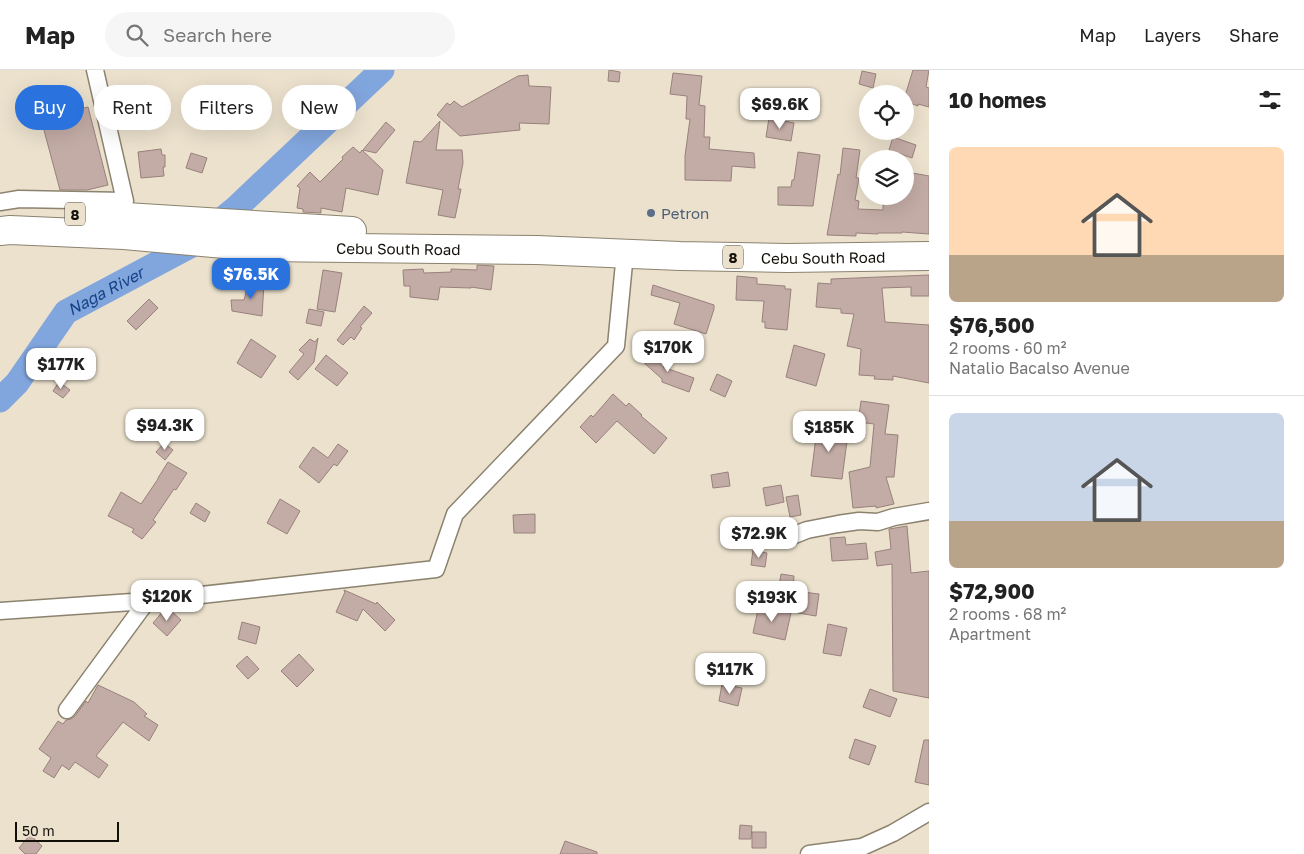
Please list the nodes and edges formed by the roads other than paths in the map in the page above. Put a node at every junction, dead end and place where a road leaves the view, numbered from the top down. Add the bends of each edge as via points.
1 (95, 70) edge
2 (0, 202) edge
3 (0, 212) edge
4 (150, 228) junction
5 (0, 231) edge
6 (625, 253) junction
7 (929, 256) edge
8 (929, 511) edge
9 (770, 539) dead end
10 (147, 601) junction
11 (0, 611) edge
12 (67, 710) dead end
13 (929, 812) edge
14 (809, 854) edge

1 - 2 street via 125,200 19,199
3 - 4 highway, 8
4 - 5 highway, 8
4 - 6 highway, Cebu South Road / 8 via 260,236 410,234 537,250
6 - 7 highway, Cebu South Road / 8 via 787,258
6 - 10 street via 616,346 456,514 436,569
8 - 9 street via 878,522 859,520 807,530 787,538
10 - 11 street
10 - 12 street
13 - 14 street via 862,847

